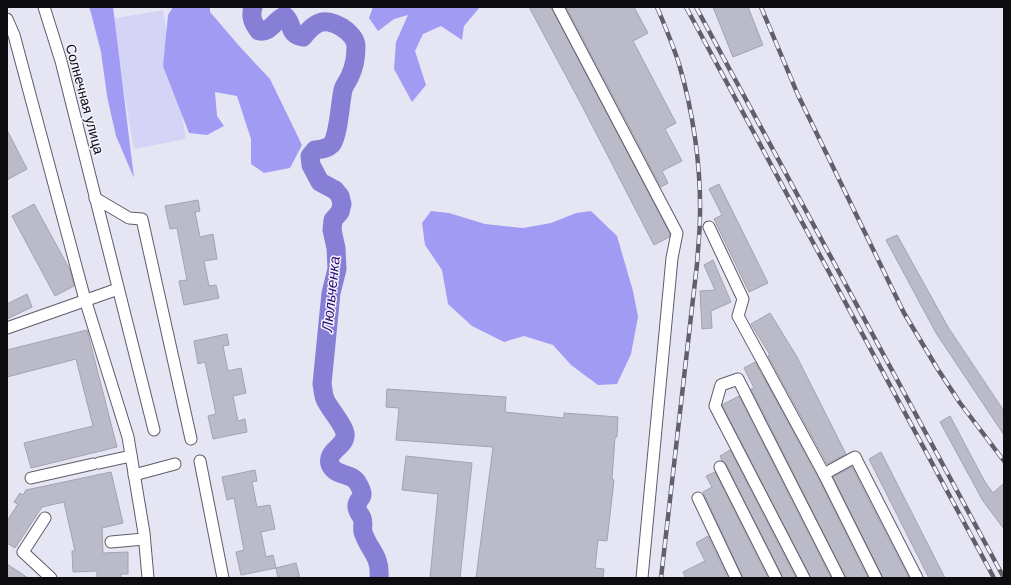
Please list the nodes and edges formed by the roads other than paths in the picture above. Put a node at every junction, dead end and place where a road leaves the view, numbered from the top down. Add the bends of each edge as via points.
1 (44, 7) edge
2 (558, 7) edge
3 (7, 19) edge
4 (95, 198) junction
5 (709, 227) dead end
6 (118, 289) junction
7 (86, 300) junction
8 (7, 328) edge
9 (154, 430) dead end
10 (192, 439) dead end
11 (131, 456) junction
12 (200, 461) dead end
13 (175, 464) dead end
14 (720, 467) dead end
15 (824, 474) junction
16 (134, 475) junction
17 (31, 478) dead end
18 (698, 498) dead end
19 (45, 518) dead end
20 (144, 539) junction
21 (112, 542) dead end
22 (51, 578) edge
23 (148, 578) edge
24 (223, 578) edge
25 (642, 578) edge
26 (736, 578) edge
27 (776, 578) edge
28 (804, 578) edge
29 (839, 578) edge
30 (876, 578) edge
31 (917, 578) edge

1 - 4 street, Солнечная улица via 61,60
2 - 25 street via 677,233 672,258
3 - 7 street via 14,35
4 - 6 street, Солнечная улица
4 - 10 street via 129,218 142,219
5 - 15 street via 743,299 738,316
6 - 7 street
6 - 9 street, Солнечная улица
7 - 8 street
7 - 11 street via 128,437
11 - 16 street
11 - 17 street
12 - 24 street
13 - 16 street
14 - 27 street
15 - 30 street
15 - 31 street via 855,457
16 - 20 street
18 - 26 street
19 - 22 street via 23,552
20 - 21 street
20 - 23 street
28 - 29 street via 715,406 721,385 738,379

